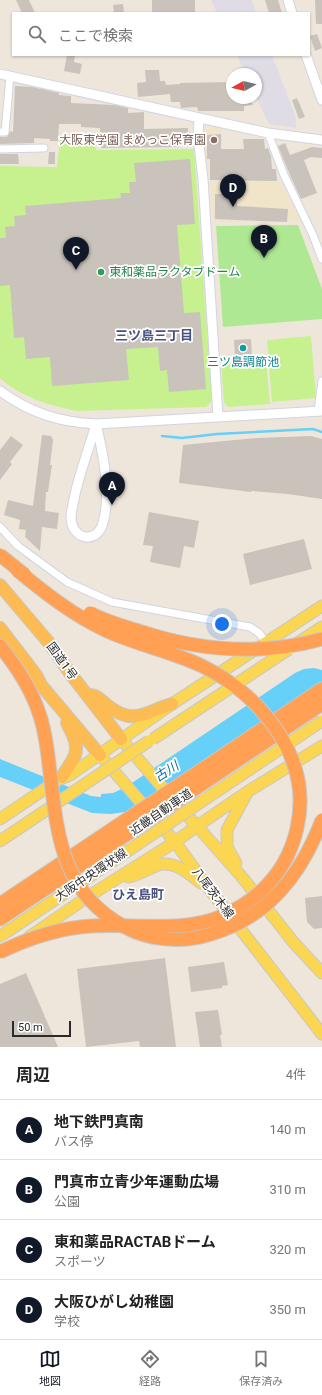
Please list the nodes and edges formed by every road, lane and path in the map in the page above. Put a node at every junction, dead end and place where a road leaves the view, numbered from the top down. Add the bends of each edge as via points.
1 (288, 0) edge
2 (292, 12) edge
3 (306, 56) edge
4 (0, 74) edge
5 (10, 76) junction
6 (322, 100) edge
7 (4, 108) edge
8 (199, 118) junction
9 (0, 132) edge
10 (268, 133) junction
11 (322, 140) edge
12 (44, 148) dead end
13 (0, 149) edge
14 (322, 259) edge
15 (322, 381) edge
16 (0, 391) edge
17 (320, 411) edge
18 (218, 416) junction
19 (96, 424) junction
20 (0, 527) edge
21 (0, 555) edge
22 (17, 570) junction
23 (0, 585) edge
24 (322, 606) edge
25 (322, 627) edge
26 (0, 628) edge
27 (322, 639) edge
28 (266, 642) junction
29 (0, 646) edge
30 (322, 689) edge
31 (87, 695) junction
32 (172, 704) junction
33 (322, 704) edge
34 (59, 707) junction
35 (322, 721) edge
36 (121, 739) junction
37 (322, 746) edge
38 (100, 755) junction
39 (60, 778) junction
40 (247, 792) junction
41 (0, 819) edge
42 (322, 820) edge
43 (197, 826) junction
44 (0, 841) edge
45 (175, 842) junction
46 (242, 877) junction
47 (114, 881) junction
48 (210, 890) junction
49 (0, 904) edge
50 (0, 919) edge
51 (4, 933) edge
52 (0, 952) edge
53 (0, 956) edge
54 (322, 973) edge
55 (322, 1034) edge

1 - 2 street
3 - 6 street
4 - 5 street
5 - 7 street
5 - 8 street
7 - 9 street via 5,132
8 - 10 street
8 - 18 street via 198,137
10 - 11 street
10 - 14 street
12 - 13 street
15 - 17 street
16 - 19 street via 31,410 76,423
17 - 18 street
18 - 19 street
19 - 19 street via 103,451 106,505 102,526 96,534 89,537 76,533 71,517 76,488
20 - 28 street via 18,546 67,582 112,602 250,627
21 - 22 highway, bridge
22 - 27 highway, bridge via 71,604 100,618 186,644 229,650 257,650 290,647
22 - 52 highway, bridge via 42,591 86,620 128,640 203,666 239,689 264,713 282,740 296,775 300,806 294,843 287,859 266,887 235,911 218,918 182,925 71,928 34,937
23 - 31 highway, 国道1号 via 50,644
24 - 28 main road
25 - 44 main road, bridge
26 - 34 highway
28 - 32 main road
29 - 42 highway, bridge via 27,686 40,714 58,831 69,868 89,900 115,922 148,936 185,939 204,936 241,922 257,912 286,886 300,867
30 - 49 highway, 近畿自動車道, bridge
31 - 32 highway via 94,695 112,709 134,717
31 - 36 highway, 国道1号
32 - 36 main road
33 - 50 highway, 近畿自動車道, bridge
34 - 38 highway
34 - 39 highway via 76,741 75,755
35 - 51 main road, 大阪中央環状線, bridge
36 - 38 main road
36 - 43 main road
37 - 40 main road
38 - 39 main road via 70,775
38 - 45 main road, 八尾茨木線
39 - 41 main road
40 - 43 main road
40 - 46 main road via 227,830 227,847
43 - 45 main road
43 - 46 main road
45 - 47 main road
45 - 48 main road, 八尾茨木線
46 - 54 main road via 294,943
47 - 48 main road via 160,865 172,864
47 - 53 main road
48 - 55 main road, 八尾茨木線

